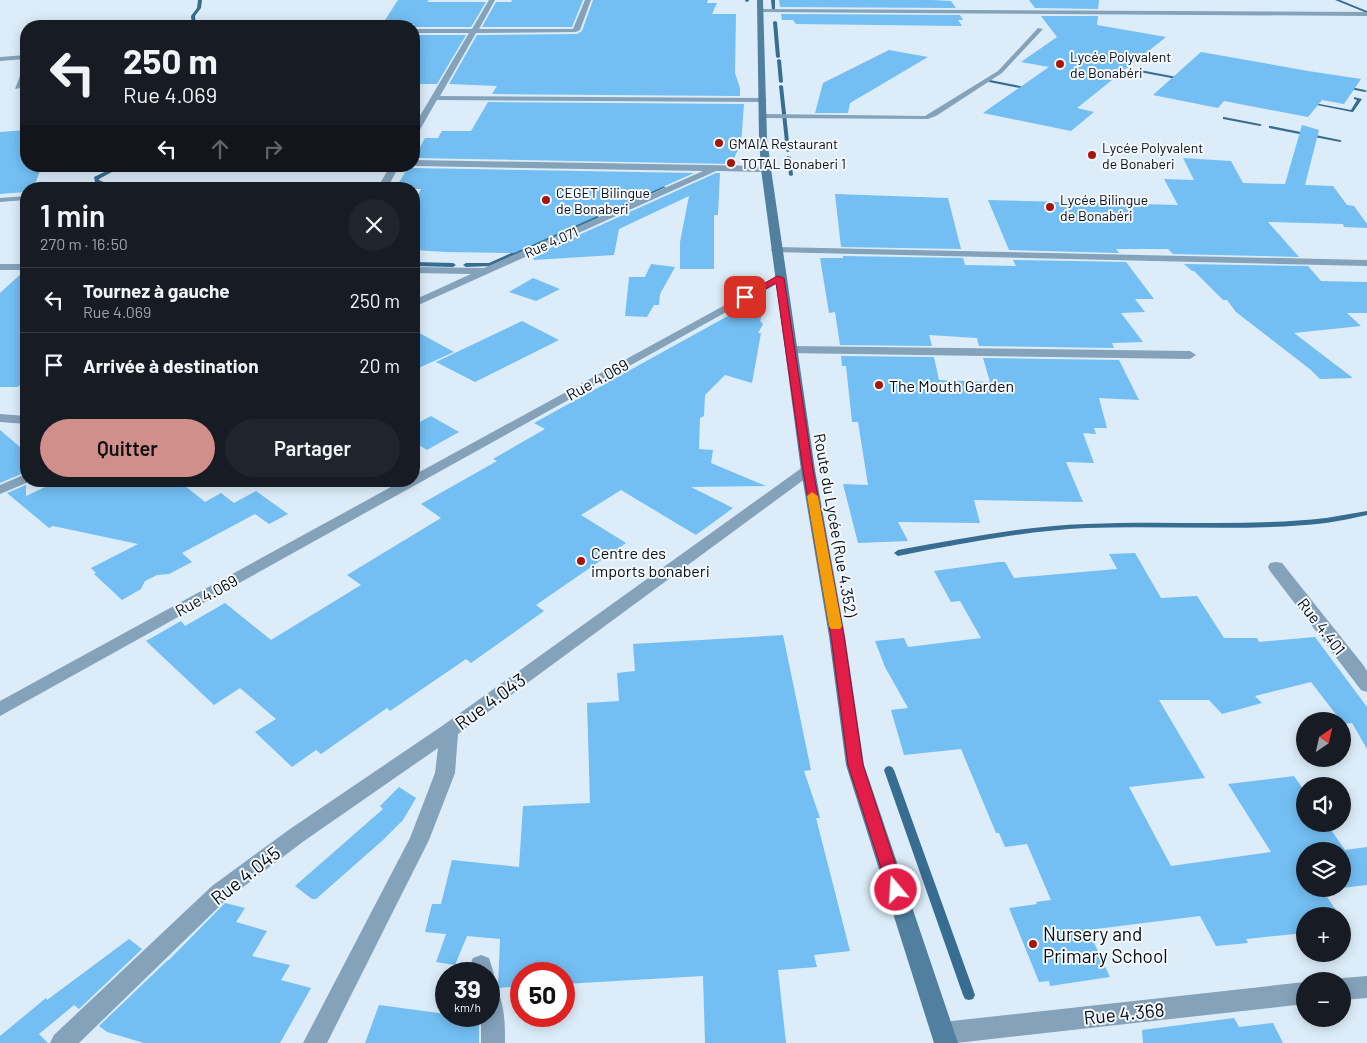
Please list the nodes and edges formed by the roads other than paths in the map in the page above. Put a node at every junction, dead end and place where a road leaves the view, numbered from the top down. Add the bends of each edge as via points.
1 (492, 0) edge
2 (588, 0) edge
3 (760, 6) edge
4 (1367, 14) edge
5 (1352, 15) junction
6 (1367, 21) edge
7 (1040, 29) dead end
8 (420, 30) edge
9 (475, 31) junction
10 (20, 57) edge
11 (0, 59) edge
12 (20, 81) edge
13 (17, 88) dead end
14 (433, 98) junction
15 (764, 108) junction
16 (420, 120) edge
17 (420, 163) edge
18 (716, 168) junction
19 (766, 169) junction
20 (20, 198) edge
21 (0, 200) edge
22 (776, 250) junction
23 (1367, 263) edge
24 (0, 267) edge
25 (20, 267) edge
26 (420, 270) edge
27 (487, 271) junction
28 (780, 278) junction
29 (420, 301) edge
30 (791, 350) junction
31 (1190, 355) dead end
32 (0, 418) edge
33 (20, 420) edge
34 (808, 470) junction
35 (420, 477) edge
36 (20, 481) edge
37 (402, 487) edge
38 (0, 490) edge
39 (1276, 567) dead end
40 (1367, 685) edge
41 (0, 710) edge
42 (449, 731) junction
43 (1367, 986) edge
44 (1351, 988) edge
45 (1296, 994) edge
46 (493, 1027) edge
47 (944, 1038) edge
48 (62, 1043) edge
49 (315, 1043) edge
50 (493, 1043) edge

1 - 9 street
2 - 9 street via 576,31
3 - 5 street
3 - 15 main road, Route du Lycée (Rue 4.352)
4 - 5 street
5 - 6 street
7 - 15 lane via 1000,72 926,118
8 - 9 street
9 - 14 street
10 - 11 lane
12 - 13 lane
14 - 15 street
14 - 16 street
15 - 19 main road, Route du Lycée (Rue 4.352)
17 - 18 street
18 - 19 street
18 - 27 street, Rue 4.071
19 - 22 main road, Route du Lycée (Rue 4.352)
20 - 21 lane
22 - 23 street
22 - 28 main road, Route du Lycée (Rue 4.352)
24 - 25 street
26 - 27 street
27 - 29 street, Rue 4.071
28 - 30 main road, Route du Lycée (Rue 4.352)
28 - 35 street, Rue 4.069
30 - 31 street
30 - 34 main road, Route du Lycée (Rue 4.352)
32 - 33 street
34 - 42 street, Rue 4.043
34 - 47 main road, Route du Lycée (Rue 4.352) via 837,636 855,765
36 - 38 street
37 - 41 street, Rue 4.069
39 - 40 street, Rue 4.401
42 - 48 street, Rue 4.045 via 297,834 219,893
42 - 49 street, Rue 4.043 via 445,772 419,840
43 - 44 street
45 - 47 street, Rue 4.368
46 - 50 street

